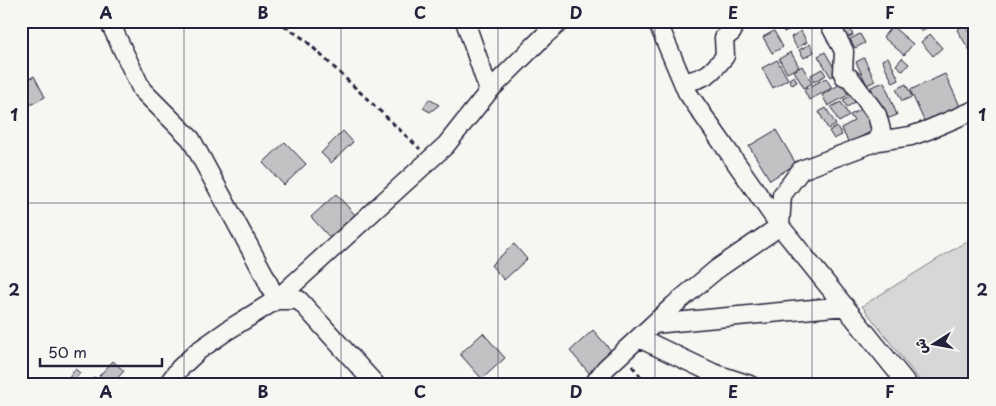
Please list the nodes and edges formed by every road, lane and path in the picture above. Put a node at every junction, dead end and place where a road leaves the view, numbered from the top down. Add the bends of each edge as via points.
1 (109, 21) edge
2 (277, 21) edge
3 (464, 21) edge
4 (561, 21) edge
5 (657, 21) edge
6 (735, 21) edge
7 (828, 21) edge
8 (683, 83) junction
9 (489, 91) junction
10 (975, 110) edge
11 (878, 141) junction
12 (430, 159) junction
13 (780, 226) junction
14 (276, 300) junction
15 (845, 306) junction
16 (654, 324) junction
17 (639, 338) junction
18 (621, 354) junction
19 (167, 385) edge
20 (376, 385) edge
21 (593, 385) edge
22 (648, 385) edge
23 (750, 385) edge
24 (908, 385) edge

1 - 14 street via 142,90 191,139
2 - 12 path via 304,39
3 - 9 street
4 - 9 street
5 - 8 street
6 - 8 street via 732,32 724,38 725,56 714,70
7 - 11 street via 844,51 844,76 850,78 877,115 881,130
8 - 13 street
9 - 12 street via 446,145
10 - 11 street via 911,136
11 - 13 street via 801,170 782,195
12 - 14 street
13 - 15 street
13 - 16 street via 717,269
14 - 19 street via 198,351
14 - 20 street via 299,300
15 - 16 street
15 - 24 street
16 - 17 street
17 - 18 street
17 - 23 street via 713,373
18 - 21 street
18 - 22 path

